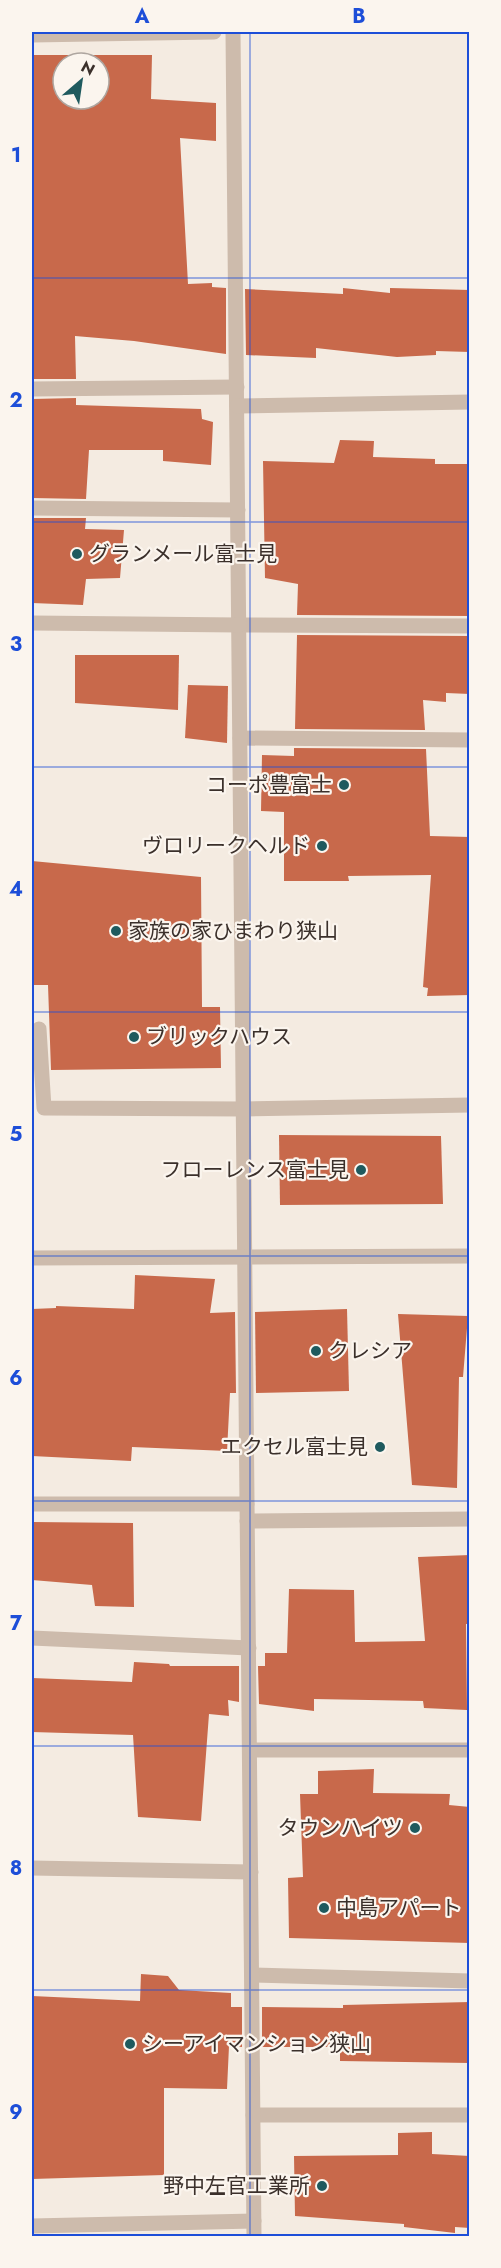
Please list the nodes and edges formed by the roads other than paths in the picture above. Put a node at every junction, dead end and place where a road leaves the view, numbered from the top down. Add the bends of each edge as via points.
1 (214, 32) edge
2 (233, 32) edge
3 (32, 34) edge
4 (237, 387) junction
5 (32, 389) edge
6 (470, 402) edge
7 (237, 406) junction
8 (32, 508) edge
9 (238, 510) junction
10 (32, 623) edge
11 (239, 625) junction
12 (470, 626) edge
13 (240, 738) junction
14 (470, 740) edge
15 (39, 1029) dead end
16 (470, 1105) edge
17 (244, 1109) junction
18 (470, 1256) edge
19 (245, 1257) junction
20 (32, 1258) edge
21 (32, 1504) edge
22 (247, 1504) junction
23 (470, 1519) edge
24 (247, 1521) junction
25 (32, 1638) edge
26 (249, 1648) junction
27 (250, 1750) junction
28 (470, 1750) edge
29 (32, 1868) edge
30 (251, 1872) junction
31 (252, 1975) junction
32 (470, 1981) edge
33 (253, 2115) junction
34 (470, 2115) edge
35 (32, 2226) edge
36 (254, 2229) edge

1 - 3 street
2 - 4 street
4 - 5 street
4 - 7 street
6 - 7 street
7 - 9 street
8 - 9 street
9 - 11 street
10 - 11 street
11 - 12 street
11 - 13 street
13 - 14 street
13 - 17 street
15 - 17 street via 44,1108
16 - 17 street
17 - 19 street
18 - 19 street
19 - 20 street
19 - 22 street
21 - 22 street
22 - 24 street
23 - 24 street
24 - 26 street
25 - 26 street
26 - 27 street
27 - 28 street
27 - 30 street
29 - 30 street
30 - 31 street
31 - 32 street
31 - 33 street
33 - 34 street
33 - 36 street
35 - 36 street

